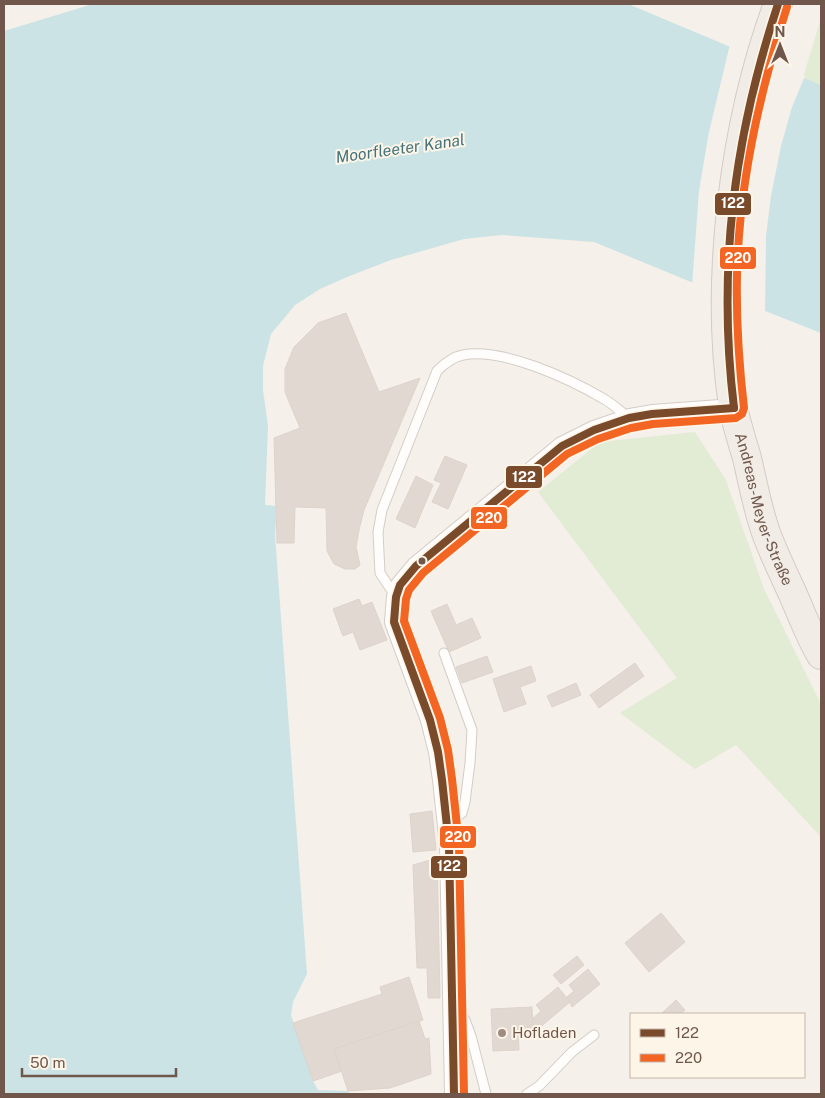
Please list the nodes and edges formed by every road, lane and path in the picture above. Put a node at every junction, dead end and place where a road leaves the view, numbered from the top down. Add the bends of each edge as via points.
1 (777, 8) edge
2 (734, 408) junction
3 (629, 418) junction
4 (396, 597) junction
5 (444, 653) dead end
6 (821, 655) edge
7 (447, 825) junction
8 (452, 1001) junction
9 (594, 1035) dead end
10 (454, 1094) edge
11 (486, 1094) edge
12 (527, 1094) edge

1 - 2 main road, Andreas-Meyer-Straße via 753,91 730,212 726,312
2 - 3 street
2 - 6 main road, Andreas-Meyer-Straße via 767,536
3 - 4 street via 562,446 416,566 400,585
3 - 4 lane via 605,400 522,361 480,354 461,355 447,361 437,371 382,510 378,532 380,574
4 - 7 street via 394,622 430,720 438,752
5 - 7 lane via 472,730 465,802 462,812
7 - 8 street
8 - 10 street
8 - 11 lane via 471,1036
9 - 12 lane via 572,1052 540,1086

